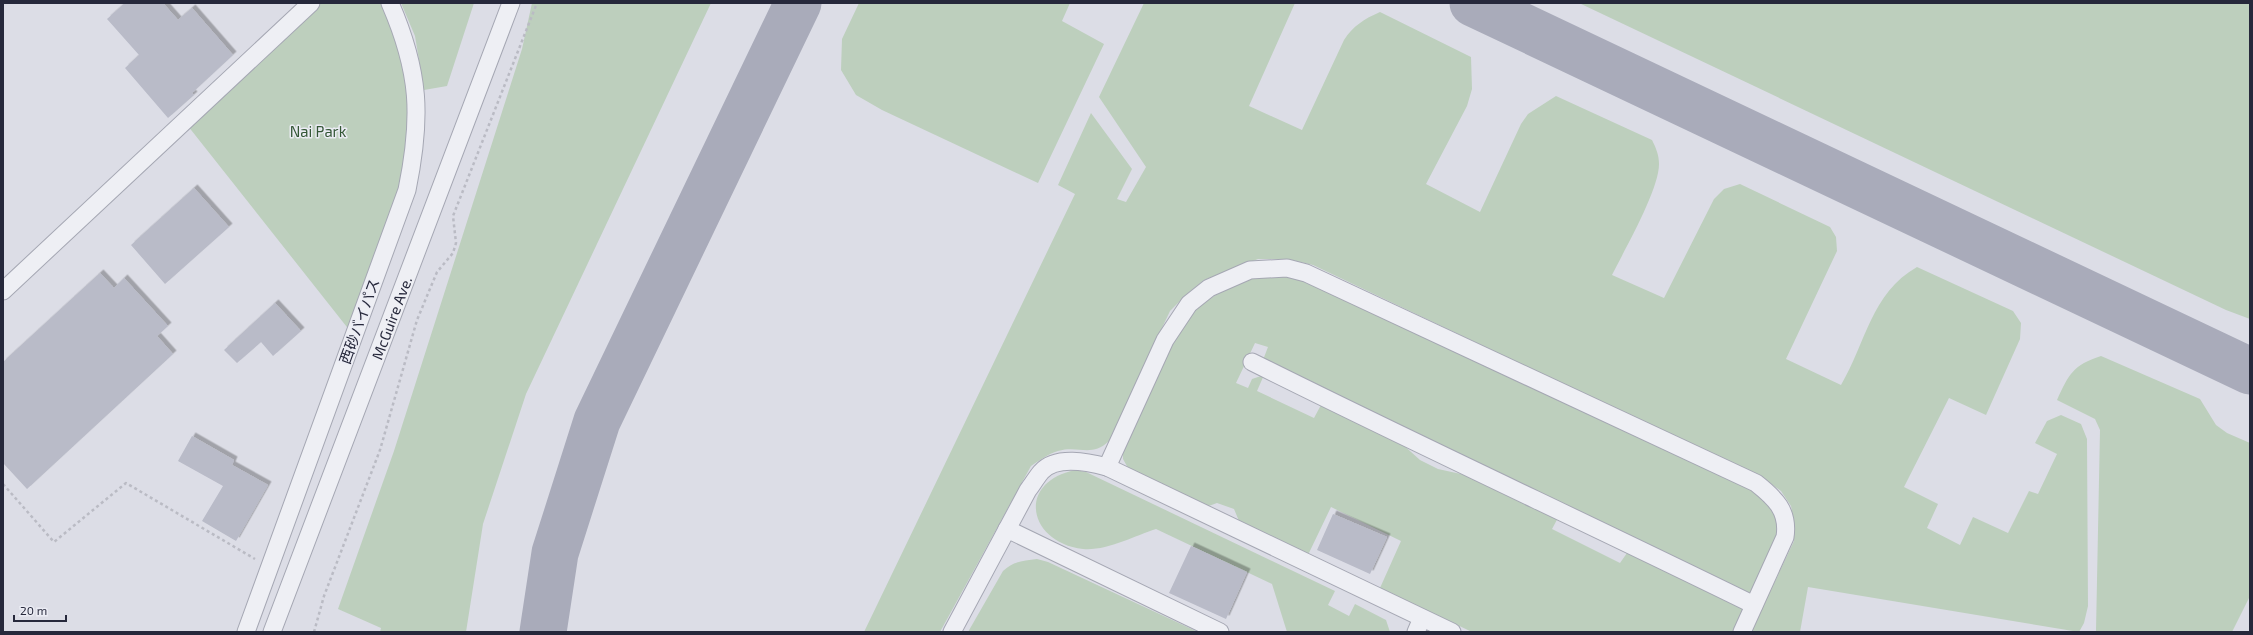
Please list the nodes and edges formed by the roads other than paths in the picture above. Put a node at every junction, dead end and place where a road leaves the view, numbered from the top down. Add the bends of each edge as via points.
1 (311, 3) edge
2 (390, 3) edge
3 (510, 3) edge
4 (3, 291) edge
5 (1252, 362) dead end
6 (1107, 467) junction
7 (1007, 529) junction
8 (1754, 605) junction
9 (1419, 625) edge
10 (246, 632) edge
11 (272, 632) edge
12 (952, 632) edge
13 (1220, 632) edge
14 (1452, 632) edge
15 (1742, 632) edge

1 - 4 street
2 - 10 street, 西砂バイパス via 413,67 417,102 416,148 408,190
3 - 11 street, McGuire Ave.
5 - 8 street
6 - 7 street via 1081,460 1059,463 1042,471 1028,490
6 - 8 street via 1165,340 1189,304 1209,288 1230,277 1250,270 1287,268 1314,276 1756,483 1773,497 1787,524 1785,537
6 - 9 street
7 - 12 street
7 - 13 street
8 - 15 street
9 - 14 street

